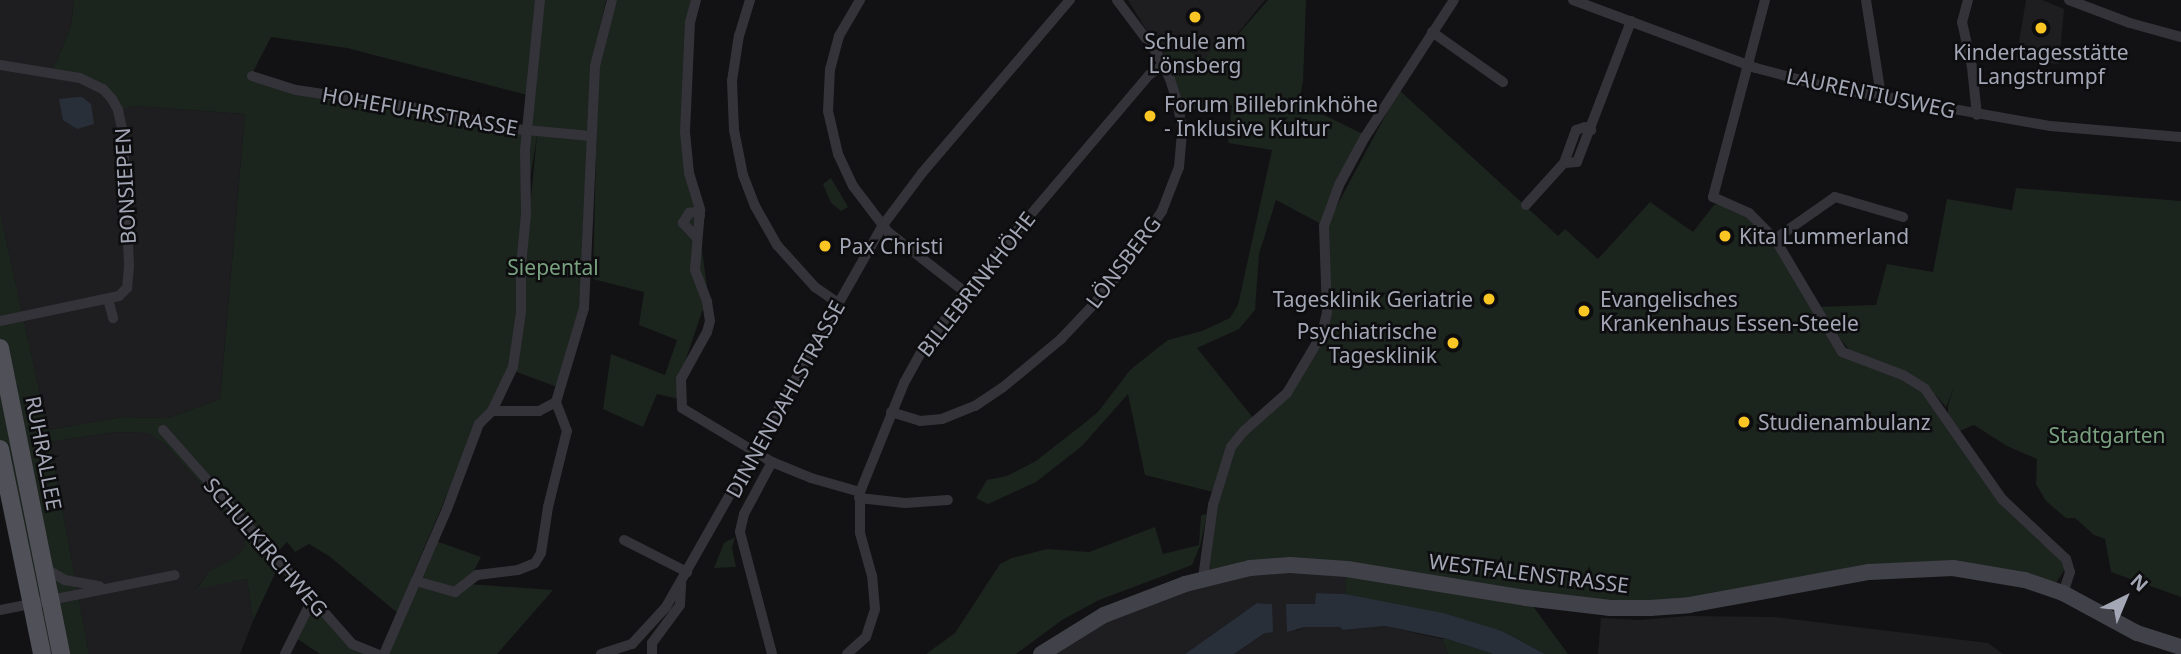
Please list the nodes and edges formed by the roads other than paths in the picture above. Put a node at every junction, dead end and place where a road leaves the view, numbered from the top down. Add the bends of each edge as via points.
1 (540, 0) edge
2 (612, 0) edge
3 (696, 0) edge
4 (750, 0) edge
5 (860, 0) edge
6 (1070, 0) edge
7 (1117, 0) edge
8 (1454, 0) edge
9 (1573, 0) edge
10 (1765, 0) edge
11 (1866, 0) edge
12 (1968, 0) edge
13 (2069, 0) edge
14 (1631, 21) junction
15 (1432, 32) junction
16 (2181, 37) edge
17 (1748, 64) junction
18 (0, 65) edge
19 (1163, 65) junction
20 (252, 76) dead end
21 (1503, 82) dead end
22 (1881, 96) junction
23 (1976, 115) junction
24 (528, 130) junction
25 (591, 136) junction
26 (2181, 137) edge
27 (1526, 205) dead end
28 (1903, 217) dead end
29 (883, 225) junction
30 (1775, 239) junction
31 (965, 292) junction
32 (107, 299) junction
33 (839, 304) junction
34 (113, 318) dead end
35 (0, 321) edge
36 (0, 348) edge
37 (556, 402) junction
38 (492, 411) junction
39 (891, 412) junction
40 (163, 430) dead end
41 (0, 449) edge
42 (757, 453) junction
43 (772, 462) junction
44 (860, 495) junction
45 (948, 500) dead end
46 (624, 540) dead end
47 (43, 567) junction
48 (687, 572) junction
49 (175, 575) dead end
50 (1203, 578) junction
51 (416, 581) junction
52 (681, 583) junction
53 (105, 587) junction
54 (2065, 588) junction
55 (50, 600) junction
56 (312, 600) junction
57 (32, 603) junction
58 (0, 610) edge
59 (2181, 647) edge
60 (42, 654) edge
61 (61, 654) edge
62 (285, 654) edge
63 (377, 654) edge
64 (384, 654) edge
65 (601, 654) edge
66 (652, 654) edge
67 (772, 654) edge
68 (847, 654) edge
69 (1041, 654) edge

1 - 24 street
2 - 25 street via 596,56
3 - 42 street via 690,22 685,132 700,215 695,270 710,321 681,379 682,408
4 - 33 street via 732,81 734,130 743,175 777,245 815,288
5 - 29 street via 834,52 828,111 844,168
6 - 29 street, DINNENDAHLSTRASSE
7 - 19 street, LÖNSBERG
8 - 15 street
9 - 14 street, LAURENTIUSWEG
10 - 17 street
11 - 22 street
12 - 23 street via 1962,22
13 - 16 street
14 - 17 street, LAURENTIUSWEG
14 - 27 street via 1577,162 1564,163
15 - 21 street
15 - 50 street via 1354,156 1324,226 1326,312 1316,347 1287,393 1244,431 1223,464
17 - 22 street, LAURENTIUSWEG via 1823,86
17 - 30 street via 1713,197 1749,213
18 - 32 street, BONSIEPEN via 92,82 118,110 129,266 127,288
19 - 31 street, BILLEBRINKHÖHE via 1149,75
19 - 39 street, LÖNSBERG via 1180,117 1179,167 1162,211 1112,283 1055,344 981,402 930,422
20 - 24 street, HOHEFUHRSTRASSE via 296,90
22 - 23 street, LAURENTIUSWEG
23 - 26 street, LAURENTIUSWEG
24 - 25 street, HOHEFUHRSTRASSE
24 - 38 street via 522,312 513,367
25 - 37 street via 584,308
28 - 30 street via 1835,197
29 - 31 street
29 - 33 street, DINNENDAHLSTRASSE
30 - 54 street via 1842,352 1903,375 1925,389 2002,499 2058,548 2070,572
31 - 39 street, BILLEBRINKHÖHE via 922,351
32 - 34 street
32 - 35 street
33 - 42 street, DINNENDAHLSTRASSE
36 - 47 main road, RUHRALLEE
37 - 38 street via 539,411
37 - 51 street via 567,431 535,563 477,575 455,593
38 - 51 street via 479,424
39 - 44 street, BILLEBRINKHÖHE
40 - 56 street, SCHULKIRCHWEG
41 - 57 main road, RUHRALLEE
42 - 43 street
42 - 48 street, DINNENDAHLSTRASSE
43 - 44 street
43 - 67 street via 744,513 740,532
44 - 45 street via 905,503
44 - 68 street, BILLEBRINKHÖHE via 860,533 875,609 866,637
46 - 48 street
47 - 53 street via 65,580
47 - 55 main road, RUHRALLEE
48 - 52 street, DINNENDAHLSTRASSE
49 - 53 street
50 - 54 main road, WESTFALENSTRASSE via 1250,568 1320,566 1610,608 1689,605 1869,572 1953,568
50 - 69 main road, WESTFALENSTRASSE via 1104,615
51 - 64 street
52 - 65 street, DINNENDAHLSTRASSE via 646,632 622,650
52 - 66 street via 680,605 652,643
53 - 55 street
54 - 59 main road, WESTFALENSTRASSE via 2137,633
55 - 57 street
55 - 61 main road, RUHRALLEE
56 - 62 street
56 - 63 street, SCHULKIRCHWEG via 352,644
57 - 58 street
57 - 60 main road, RUHRALLEE

